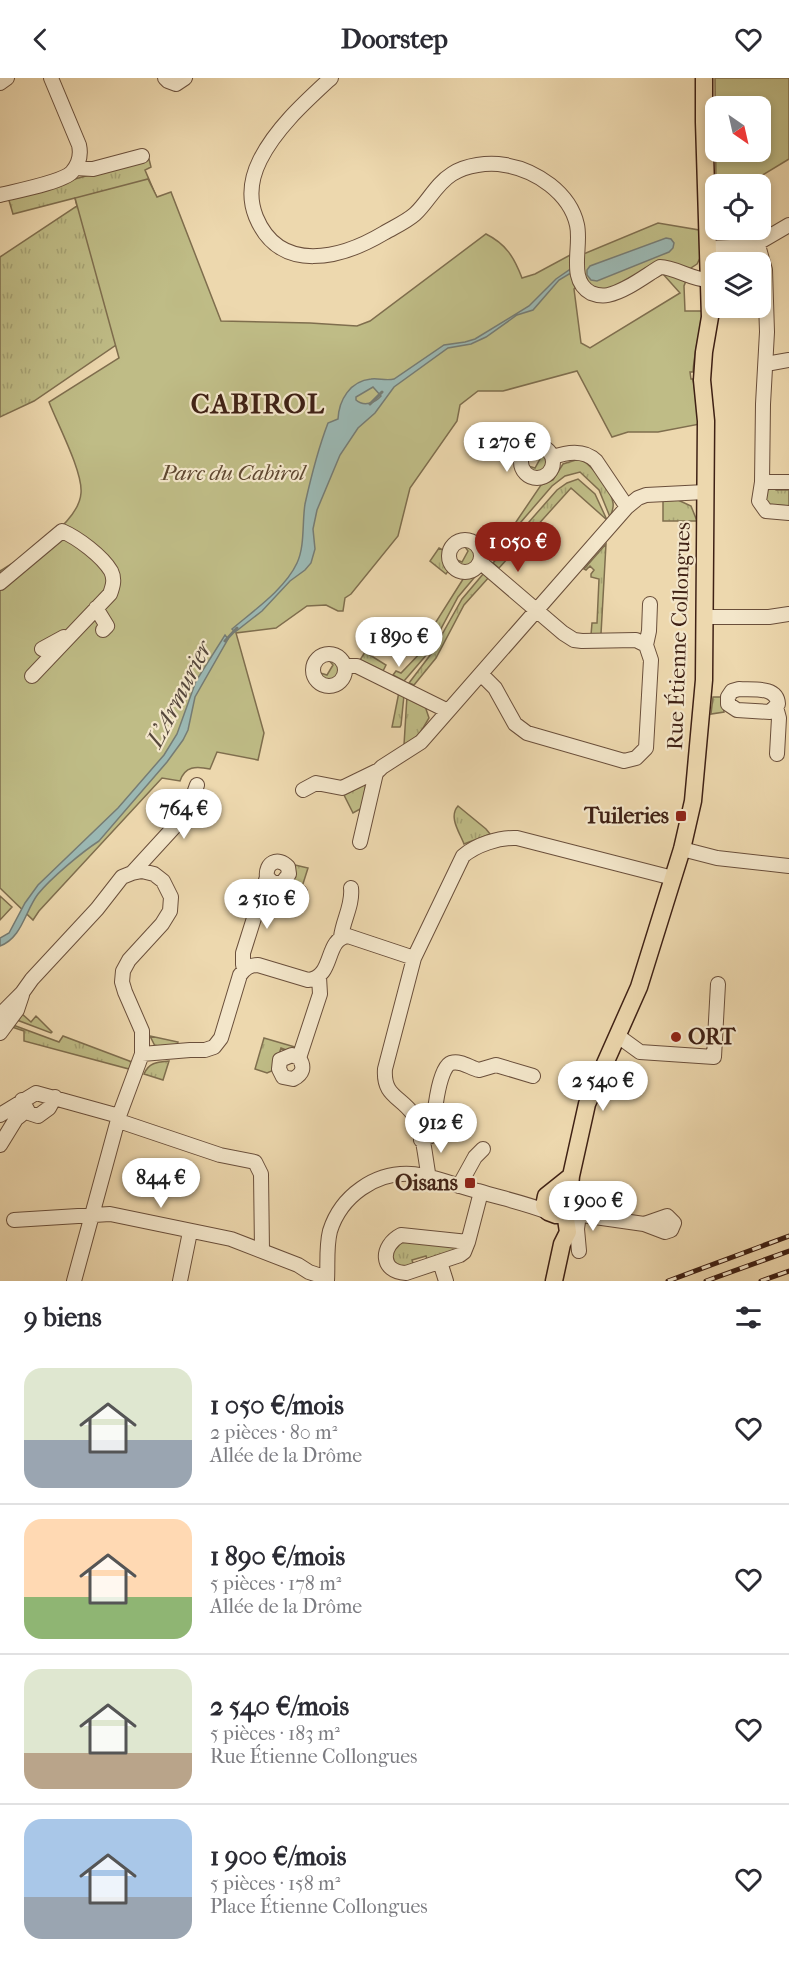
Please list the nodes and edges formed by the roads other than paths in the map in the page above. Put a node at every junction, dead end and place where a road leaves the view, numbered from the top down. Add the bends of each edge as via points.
1 (7, 78) edge
2 (51, 78) edge
3 (165, 78) edge
4 (185, 78) edge
5 (331, 78) edge
6 (704, 78) edge
7 (0, 83) edge
8 (142, 156) dead end
9 (75, 168) junction
10 (0, 195) edge
11 (789, 225) edge
12 (758, 245) junction
13 (708, 249) junction
14 (708, 252) edge
15 (705, 279) edge
16 (710, 318) edge
17 (789, 360) edge
18 (766, 364) junction
19 (553, 457) dead end
20 (762, 482) junction
21 (789, 482) edge
22 (705, 492) junction
23 (627, 507) junction
24 (789, 513) edge
25 (480, 562) dead end
26 (0, 583) edge
27 (650, 604) dead end
28 (96, 608) junction
29 (537, 610) junction
30 (789, 614) edge
31 (704, 617) junction
32 (103, 630) dead end
33 (75, 631) junction
34 (646, 645) junction
35 (42, 649) dead end
36 (345, 666) dead end
37 (481, 674) junction
38 (32, 676) dead end
39 (781, 704) edge
40 (448, 711) junction
41 (777, 754) dead end
42 (379, 770) junction
43 (197, 784) dead end
44 (303, 790) dead end
45 (360, 842) dead end
46 (158, 844) junction
47 (682, 849) junction
48 (789, 866) edge
49 (132, 873) junction
50 (154, 874) junction
51 (267, 877) junction
52 (673, 878) junction
53 (282, 883) junction
54 (351, 888) dead end
55 (300, 892) dead end
56 (341, 938) junction
57 (414, 958) junction
58 (246, 968) junction
59 (319, 977) junction
60 (718, 984) dead end
61 (22, 993) junction
62 (0, 1015) edge
63 (0, 1033) edge
64 (618, 1036) junction
65 (142, 1054) junction
66 (299, 1058) dead end
67 (533, 1076) dead end
68 (55, 1097) junction
69 (24, 1105) junction
70 (0, 1115) edge
71 (119, 1119) junction
72 (421, 1140) junction
73 (0, 1144) edge
74 (483, 1149) dead end
75 (411, 1174) junction
76 (429, 1178) junction
77 (459, 1186) junction
78 (481, 1192) junction
79 (560, 1206) junction
80 (92, 1215) junction
81 (15, 1220) dead end
82 (644, 1224) dead end
83 (190, 1232) junction
84 (468, 1242) junction
85 (262, 1250) junction
86 (579, 1251) dead end
87 (327, 1258) junction
88 (440, 1262) junction
89 (298, 1265) junction
90 (328, 1279) edge
91 (74, 1281) edge
92 (180, 1281) edge
93 (446, 1281) edge
94 (554, 1281) edge

1 - 7 street
2 - 9 street via 80,148
3 - 4 street via 176,84
5 - 15 street via 286,122 261,157 252,178 255,216 272,241 288,251 322,256 353,249 414,215 452,174 470,167 498,164 536,175 562,196 577,224 577,272 588,291 608,295 660,267
6 - 13 main road, Rue Étienne Collongues
8 - 9 street via 93,169
9 - 10 street via 62,178
11 - 12 street
12 - 13 street
12 - 18 street via 765,270
13 - 14 main road, Rue Étienne Collongues
16 - 22 main road, Rue Étienne Collongues via 702,380
17 - 18 street
18 - 20 street
19 - 23 street via 572,453 590,456
20 - 21 street
20 - 24 street via 759,496 763,509
22 - 23 street via 646,495
22 - 31 main road, Rue Étienne Collongues
23 - 29 street
25 - 29 street
26 - 28 street via 62,531 73,536 90,558 111,572 114,583 110,594
27 - 34 street
28 - 32 street via 107,626
28 - 33 street
29 - 34 street via 574,640 636,640
29 - 37 street
30 - 31 street
31 - 47 main road, Rue Étienne Collongues via 699,752
33 - 35 street
33 - 38 street
34 - 37 street via 651,660 648,742 643,753 626,761 520,729 495,688
36 - 40 street via 357,666
37 - 40 street
39 - 41 street
40 - 42 street via 417,745
42 - 44 street via 342,788 316,783
42 - 45 street
43 - 46 street via 187,813
46 - 49 street
46 - 50 street
47 - 48 street via 717,858
47 - 52 main road, Rue Étienne Collongues
49 - 50 street
49 - 61 street via 119,880
50 - 65 street via 170,892 170,911 129,960 122,976 142,1031
51 - 53 street via 273,883
51 - 53 street via 269,865 281,861 289,870
51 - 58 street via 243,953
52 - 57 street via 517,838 499,839 463,856
52 - 64 main road, Rue Étienne Collongues via 639,987
53 - 55 street
54 - 56 street
56 - 57 street via 357,937
56 - 59 street via 334,944 327,968
57 - 72 street via 384,1077 390,1092 412,1113
58 - 59 street via 258,965 308,980
58 - 65 street via 216,1045 205,1050
59 - 66 street via 320,994
60 - 64 street via 714,1057 640,1052
61 - 62 street
61 - 63 street via 17,1010
64 - 79 main road, Rue Étienne Collongues via 587,1104
65 - 71 street
67 - 72 street via 496,1065 479,1070 467,1064 449,1063 443,1071 433,1135
68 - 69 street via 36,1093
68 - 69 street via 42,1114 34,1115
68 - 71 street
69 - 70 street
69 - 73 street
71 - 80 street
71 - 85 street via 220,1155 255,1162 261,1174
72 - 75 street
72 - 76 street
74 - 77 street
75 - 76 street
75 - 87 street via 376,1180 353,1194 333,1223
76 - 77 street
77 - 78 street
78 - 79 street via 525,1204
78 - 84 street
79 - 82 street
79 - 86 street via 577,1229
79 - 94 main road via 568,1232
80 - 81 street
80 - 83 street via 110,1214
80 - 91 street
83 - 85 street via 231,1239
83 - 92 street
84 - 88 street via 464,1252
84 - 88 street via 406,1234 391,1241 385,1257 395,1271 402,1273
85 - 89 street
87 - 89 street via 314,1265
87 - 90 street
88 - 93 street
89 - 90 street

